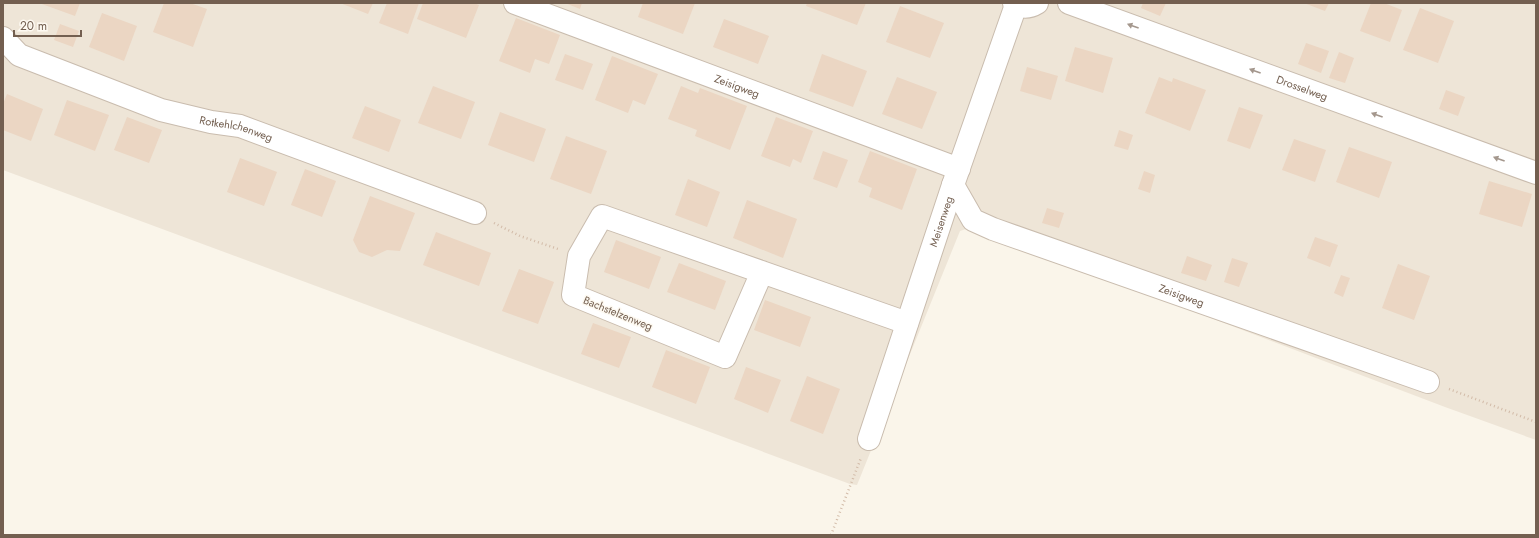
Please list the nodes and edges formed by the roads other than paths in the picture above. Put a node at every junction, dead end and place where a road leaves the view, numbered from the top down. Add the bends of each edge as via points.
1 (515, 3) edge
2 (1069, 3) edge
3 (1022, 4) edge
4 (3, 38) edge
5 (1536, 173) edge
6 (956, 177) junction
7 (475, 213) road end
8 (762, 272) junction
9 (907, 323) junction
10 (1428, 382) road end
11 (869, 440) road end

1 - 6 street, Zeisigweg
5 -> 2 street, Drosselweg
3 - 6 street, Meisenweg
4 - 7 street, Rotkehlchenweg via 20,55 161,110 240,126
6 - 9 street, Meisenweg
6 - 10 street, Zeisigweg via 973,220 993,229
8 - 8 street, Bachstelzenweg via 602,216 579,256 573,294 725,357
8 - 9 street, Bachstelzenweg
9 - 11 street, Meisenweg

